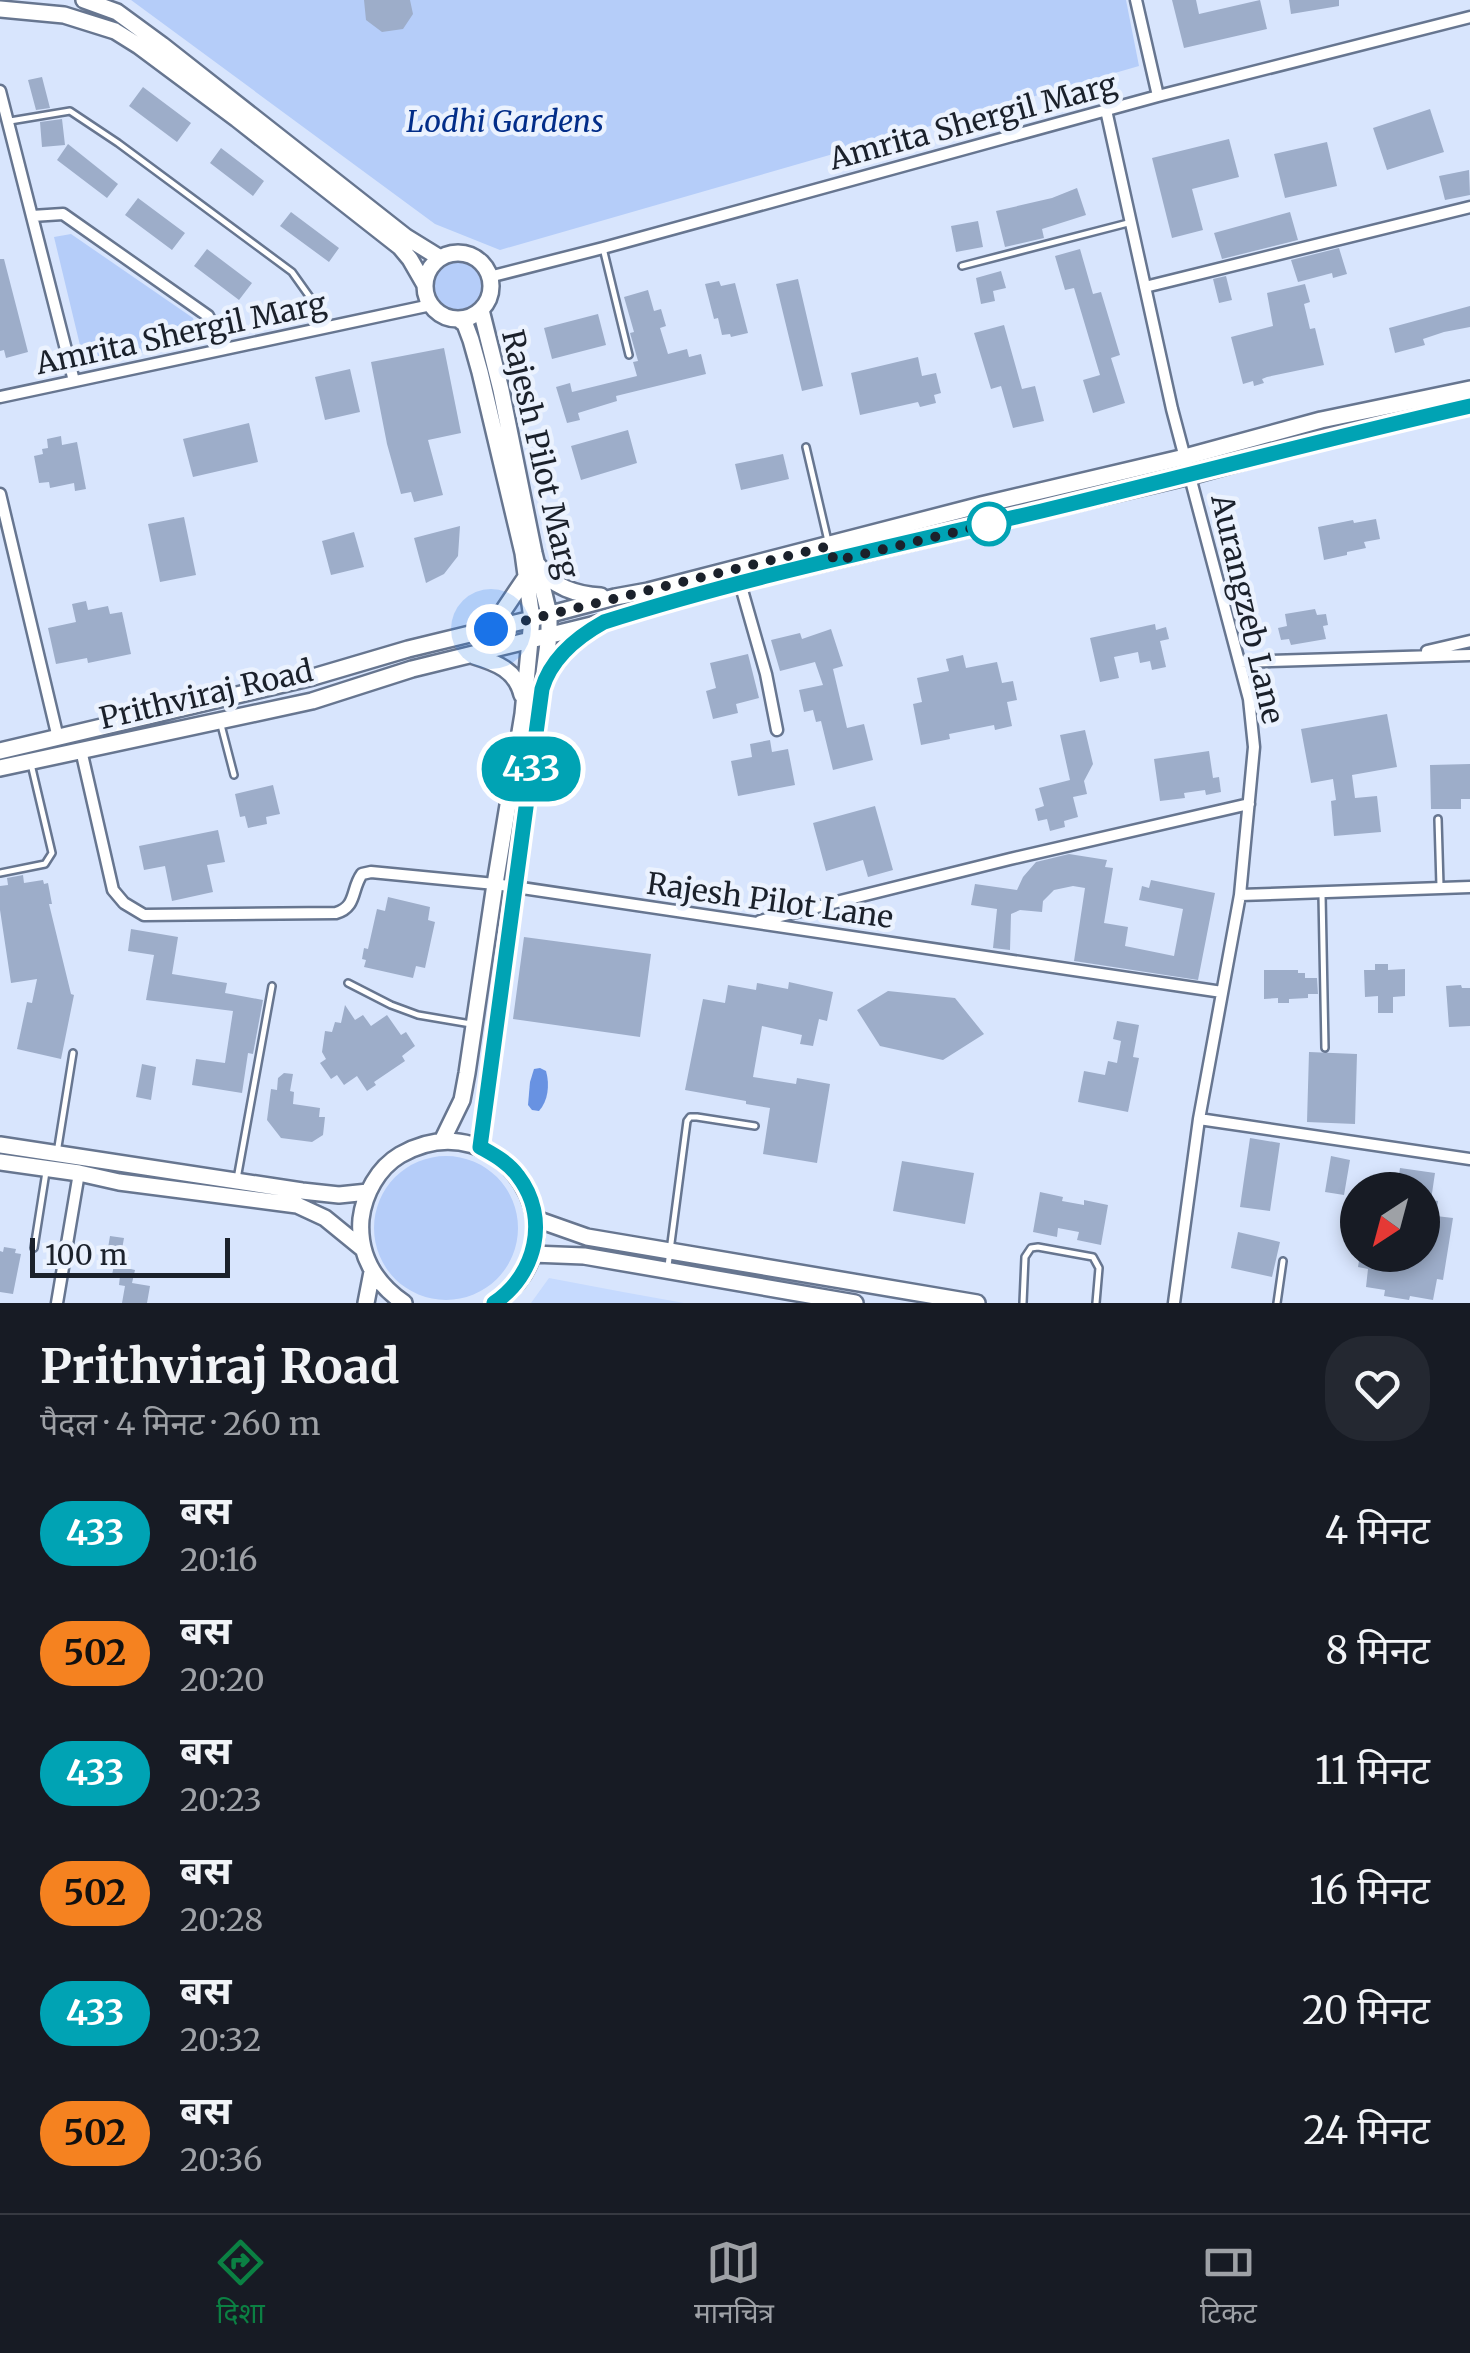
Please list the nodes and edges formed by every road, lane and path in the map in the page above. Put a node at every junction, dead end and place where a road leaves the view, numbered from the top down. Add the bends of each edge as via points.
1 (84, 0) edge
2 (1136, 0) edge
3 (0, 9) edge
4 (1470, 18) edge
5 (0, 90) edge
6 (1158, 96) junction
7 (1106, 110) junction
8 (10, 122) junction
9 (1470, 206) edge
10 (32, 216) junction
11 (1131, 222) junction
12 (603, 248) junction
13 (440, 258) junction
14 (962, 266) dead end
15 (490, 276) junction
16 (425, 285) junction
17 (1145, 287) junction
18 (431, 305) junction
19 (481, 310) junction
20 (458, 319) junction
21 (331, 326) junction
22 (224, 349) junction
23 (629, 355) dead end
24 (74, 382) junction
25 (1470, 388) edge
26 (0, 397) edge
27 (1470, 406) edge
28 (806, 447) dead end
29 (1185, 457) junction
30 (1190, 476) junction
31 (0, 494) edge
32 (534, 553) junction
33 (831, 553) junction
34 (526, 577) junction
35 (740, 583) junction
36 (614, 597) junction
37 (550, 614) junction
38 (532, 620) junction
39 (604, 622) junction
40 (491, 629) junction
41 (548, 636) junction
42 (530, 641) junction
43 (1470, 641) edge
44 (471, 655) junction
45 (1470, 655) edge
46 (1402, 657) junction
47 (1240, 662) junction
48 (542, 689) junction
49 (523, 714) junction
50 (220, 722) junction
51 (777, 730) dead end
52 (58, 738) junction
53 (82, 750) junction
54 (0, 751) edge
55 (30, 762) junction
56 (0, 768) edge
57 (234, 776) dead end
58 (1249, 804) junction
59 (1438, 819) dead end
60 (0, 873) edge
61 (494, 884) junction
62 (1470, 886) edge
63 (515, 887) junction
64 (1440, 888) junction
65 (1322, 892) junction
66 (1240, 895) junction
67 (754, 922) junction
68 (348, 983) dead end
69 (272, 986) dead end
70 (1222, 992) junction
71 (474, 1024) junction
72 (1325, 1048) dead end
73 (73, 1054) dead end
74 (1198, 1119) junction
75 (755, 1126) dead end
76 (442, 1141) junction
77 (0, 1145) edge
78 (480, 1147) junction
79 (1470, 1159) edge
80 (0, 1162) edge
81 (52, 1165) junction
82 (79, 1173) junction
83 (237, 1180) junction
84 (368, 1192) junction
85 (234, 1197) junction
86 (536, 1219) junction
87 (34, 1248) dead end
88 (363, 1250) junction
89 (670, 1251) junction
90 (532, 1254) junction
91 (1283, 1262) dead end
92 (668, 1270) junction
93 (372, 1272) junction
94 (804, 1299) edge
95 (501, 1300) edge
96 (58, 1303) edge
97 (366, 1303) edge
98 (404, 1303) edge
99 (855, 1303) edge
100 (977, 1303) edge
101 (1023, 1303) edge
102 (1096, 1303) edge
103 (1174, 1303) edge
104 (1276, 1303) edge

1 - 13 main road via 117,12
2 - 6 street
3 - 16 main road via 64,15 139,46 400,247
4 - 6 street, Amrita Shergil Marg
5 - 8 street
6 - 7 street, Amrita Shergil Marg
7 - 11 street, Aurangzeb Lane
7 - 12 street, Amrita Shergil Marg
8 - 10 street
8 - 21 lane via 70,111 292,272
9 - 17 street
10 - 22 street via 63,214 208,316
10 - 24 street
11 - 14 lane
11 - 17 street, Aurangzeb Lane
12 - 15 street, Amrita Shergil Marg
12 - 23 lane
13 - 15 main road via 470,255
13 - 16 main road
15 - 19 main road via 491,292
16 - 18 main road
17 - 29 street, Aurangzeb Lane
18 - 20 main road
18 - 21 street, Amrita Shergil Marg
19 - 20 main road
19 - 32 main road, Rajesh Pilot Marg
20 - 34 main road, Rajesh Pilot Marg via 472,340
21 - 22 street, Amrita Shergil Marg
22 - 24 street, Amrita Shergil Marg
24 - 26 street, Amrita Shergil Marg
25 - 29 main road, Prithviraj Road
27 - 30 main road, Prithviraj Road
28 - 33 lane
29 - 30 street, Aurangzeb Lane
29 - 33 main road, Prithviraj Road via 981,505
30 - 33 main road, Prithviraj Road
30 - 47 street, Aurangzeb Lane
31 - 52 street
32 - 36 main road via 555,582
32 - 37 main road, Rajesh Pilot Marg
33 - 35 main road, Prithviraj Road
33 - 36 main road, Prithviraj Road
34 - 38 main road, Rajesh Pilot Marg
34 - 40 main road
35 - 39 main road, Prithviraj Road
35 - 51 street
36 - 37 main road, Prithviraj Road
37 - 38 main road, Prithviraj Road
37 - 41 main road, Rajesh Pilot Marg
38 - 40 main road, Prithviraj Road
38 - 42 main road, Rajesh Pilot Marg
39 - 41 main road, Prithviraj Road
39 - 48 main road via 566,650
40 - 52 main road, Prithviraj Road
41 - 42 main road, Prithviraj Road
41 - 48 main road, Rajesh Pilot Marg
42 - 44 main road, Prithviraj Road
42 - 49 main road, Rajesh Pilot Marg
43 - 46 street
44 - 49 main road via 516,678
44 - 50 main road, Prithviraj Road
45 - 46 street
46 - 47 street
47 - 58 street, Aurangzeb Lane via 1254,747
48 - 63 main road, Rajesh Pilot Marg
49 - 61 main road, Rajesh Pilot Marg
50 - 53 main road, Prithviraj Road
50 - 57 lane
52 - 54 main road, Prithviraj Road
53 - 55 main road, Prithviraj Road
53 - 61 street, Rajesh Pilot Lane via 114,890 144,914 336,913 352,903 357,881 371,872
55 - 56 main road, Prithviraj Road
55 - 60 lane via 52,853 44,864
58 - 66 street, Aurangzeb Lane
58 - 67 street
59 - 64 lane
61 - 63 street, Rajesh Pilot Lane
61 - 71 main road, Rajesh Pilot Marg
62 - 64 street
63 - 67 street, Rajesh Pilot Lane
63 - 78 main road, Rajesh Pilot Marg
64 - 65 street
65 - 66 street
65 - 72 lane
66 - 70 street, Aurangzeb Lane
67 - 70 street, Rajesh Pilot Lane
68 - 71 lane via 418,1015
69 - 83 lane
70 - 74 street, Aurangzeb Lane
71 - 76 main road, Rajesh Pilot Marg via 462,1100
73 - 81 lane
74 - 79 street
74 - 103 street, Aurangzeb Lane
75 - 89 lane via 687,1121
76 - 78 main road
76 - 84 main road via 394,1158
77 - 81 main road
78 - 86 main road via 518,1175
80 - 81 main road
81 - 82 main road
81 - 83 main road
81 - 87 lane
82 - 85 main road
82 - 96 street
83 - 84 main road via 339,1195
83 - 85 lane
84 - 88 main road
85 - 88 main road via 298,1206 325,1218
86 - 89 main road via 587,1237
86 - 90 main road
88 - 93 main road
89 - 92 lane
89 - 100 main road
90 - 92 main road
90 - 95 main road
91 - 104 lane
92 - 94 main road
93 - 97 main road
93 - 98 main road
94 - 99 main road
101 - 102 lane via 1024,1257 1038,1247 1098,1262

